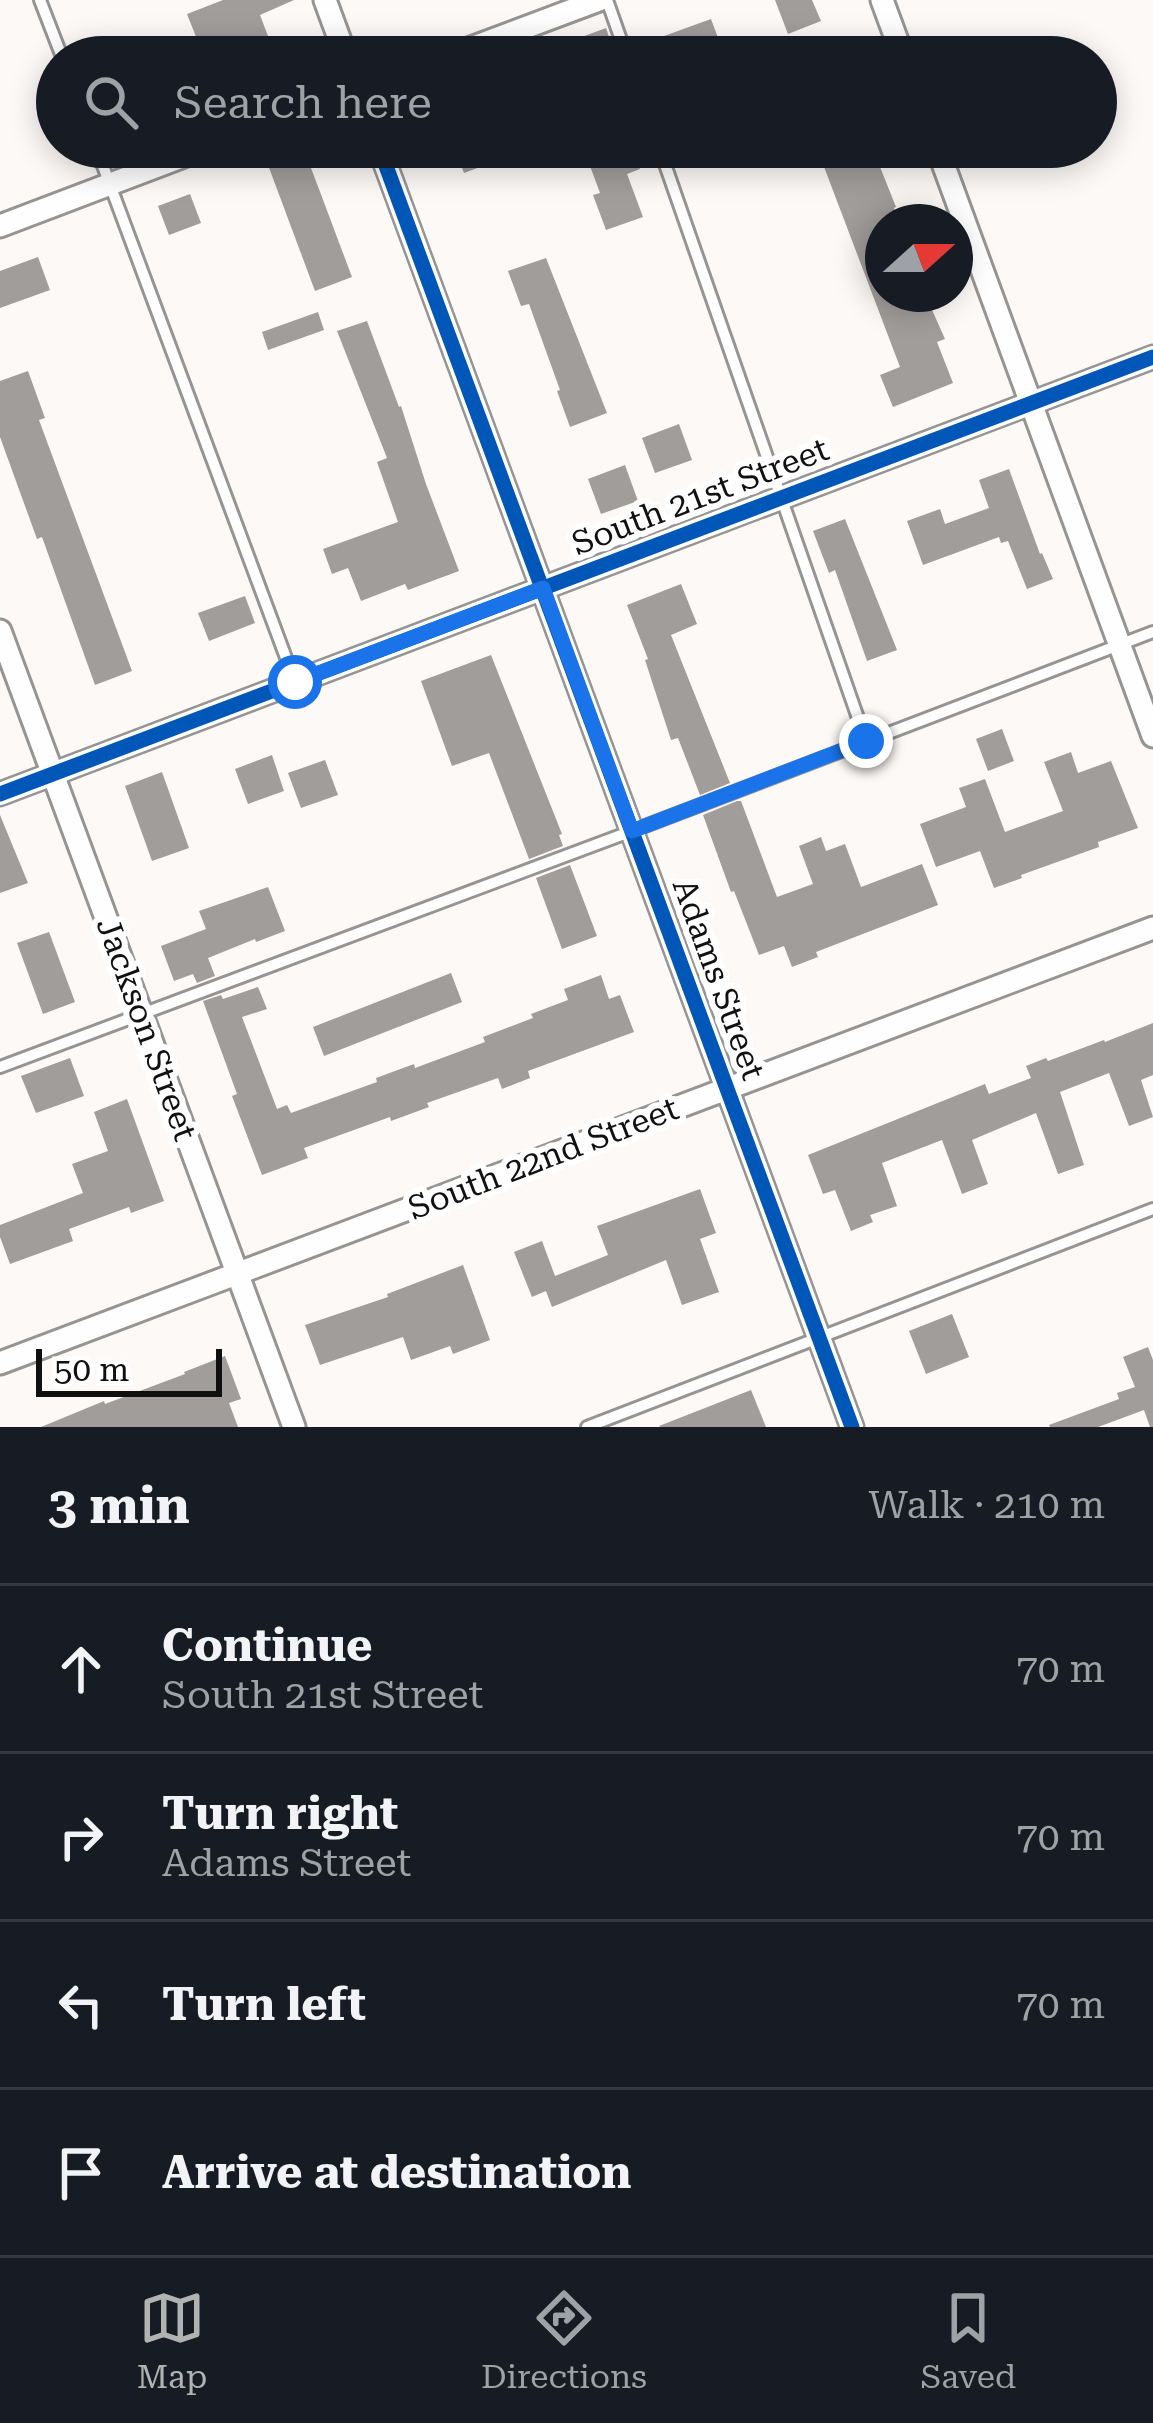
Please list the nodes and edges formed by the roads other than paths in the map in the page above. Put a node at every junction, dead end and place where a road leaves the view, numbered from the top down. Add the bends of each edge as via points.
1 (40, 0) edge
2 (325, 0) edge
3 (603, 0) edge
4 (882, 0) edge
5 (54, 36) edge
6 (338, 36) edge
7 (504, 36) edge
8 (618, 36) edge
9 (895, 36) edge
10 (105, 168) edge
11 (153, 168) edge
12 (387, 168) edge
13 (666, 168) edge
14 (945, 168) edge
15 (111, 184) junction
16 (0, 226) edge
17 (1153, 356) edge
18 (1032, 401) junction
19 (783, 496) junction
20 (543, 588) junction
21 (0, 632) edge
22 (1153, 632) edge
23 (1120, 644) junction
24 (295, 682) junction
25 (1153, 736) edge
26 (866, 741) junction
27 (53, 774) junction
28 (0, 794) edge
29 (632, 831) junction
30 (1153, 928) edge
31 (141, 1013) junction
32 (0, 1067) edge
33 (727, 1088) junction
34 (1153, 1209) edge
35 (237, 1274) junction
36 (820, 1340) junction
37 (0, 1364) edge
38 (294, 1427) edge
39 (587, 1427) edge
40 (852, 1427) edge

1 - 5 lane
2 - 6 street
3 - 7 street
3 - 8 lane
4 - 9 street
10 - 15 lane
11 - 15 street
12 - 20 street, Adams Street
13 - 19 lane
14 - 18 street
15 - 16 street
15 - 24 lane
17 - 18 street, South 21st Street
18 - 19 street, South 21st Street
18 - 23 street
19 - 20 street, South 21st Street
19 - 26 lane
20 - 24 street, South 21st Street
20 - 29 street, Adams Street
21 - 27 street, Jackson Street
22 - 23 lane
23 - 25 street
23 - 26 lane
24 - 27 street, South 21st Street
26 - 29 lane
27 - 28 street, South 21st Street
27 - 31 street, Jackson Street
29 - 31 lane
29 - 33 street, Adams Street
30 - 33 street, South 22nd Street
31 - 32 lane
31 - 35 street, Jackson Street
33 - 35 street, South 22nd Street
33 - 36 street, Adams Street
34 - 36 lane
35 - 37 street, South 22nd Street
35 - 38 street, Jackson Street
36 - 39 lane
36 - 40 street, Adams Street

